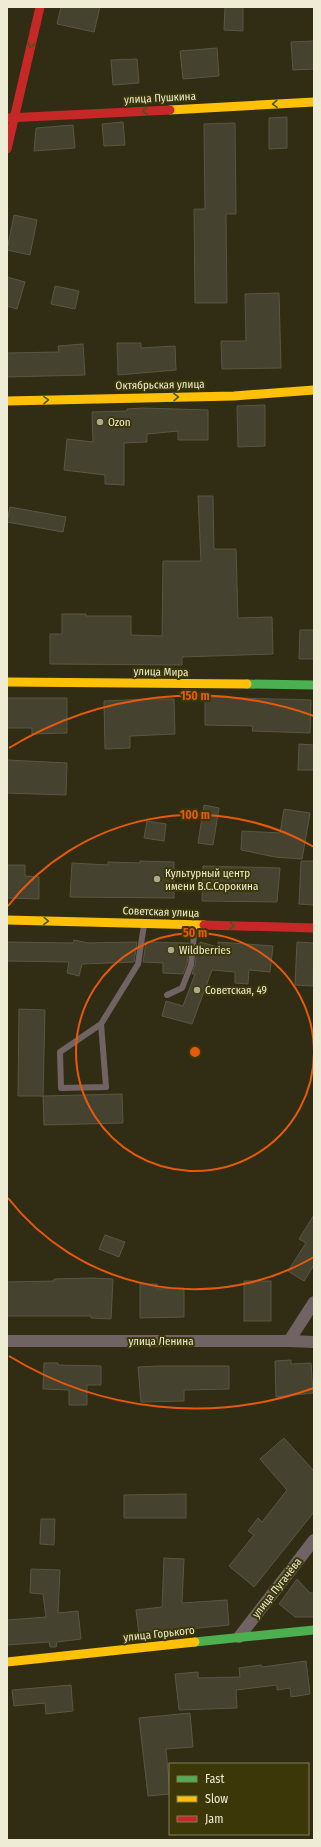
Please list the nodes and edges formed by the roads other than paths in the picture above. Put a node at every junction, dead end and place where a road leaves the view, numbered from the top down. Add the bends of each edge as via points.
1 (40, 7) edge
2 (314, 102) edge
3 (10, 118) edge
4 (7, 149) edge
5 (314, 390) edge
6 (7, 401) edge
7 (7, 682) edge
8 (314, 685) edge
9 (7, 920) edge
10 (144, 923) junction
11 (195, 925) junction
12 (314, 928) edge
13 (167, 995) dead end
14 (101, 1024) junction
15 (314, 1302) edge
16 (7, 1341) edge
17 (289, 1341) junction
18 (314, 1342) edge
19 (314, 1540) edge
20 (314, 1630) edge
21 (239, 1637) junction
22 (7, 1662) edge

1 -> 3 street
2 -> 3 street, улица Пушкина
3 - 4 street
6 -> 5 street, Октябрьская улица via 234,396
7 - 8 street, улица Мира
9 -> 10 street, Советская улица
10 - 11 street, Советская улица
10 - 14 lane via 138,964
11 -> 12 street, Советская улица
11 - 13 lane via 191,965 182,988
14 - 14 lane via 60,1052 61,1088 106,1087
15 - 17 street
16 - 17 street, улица Ленина
17 - 18 street, улица Ленина
19 - 21 street, улица Пугачёва
20 - 21 street, улица Горького
21 - 22 street, улица Горького

